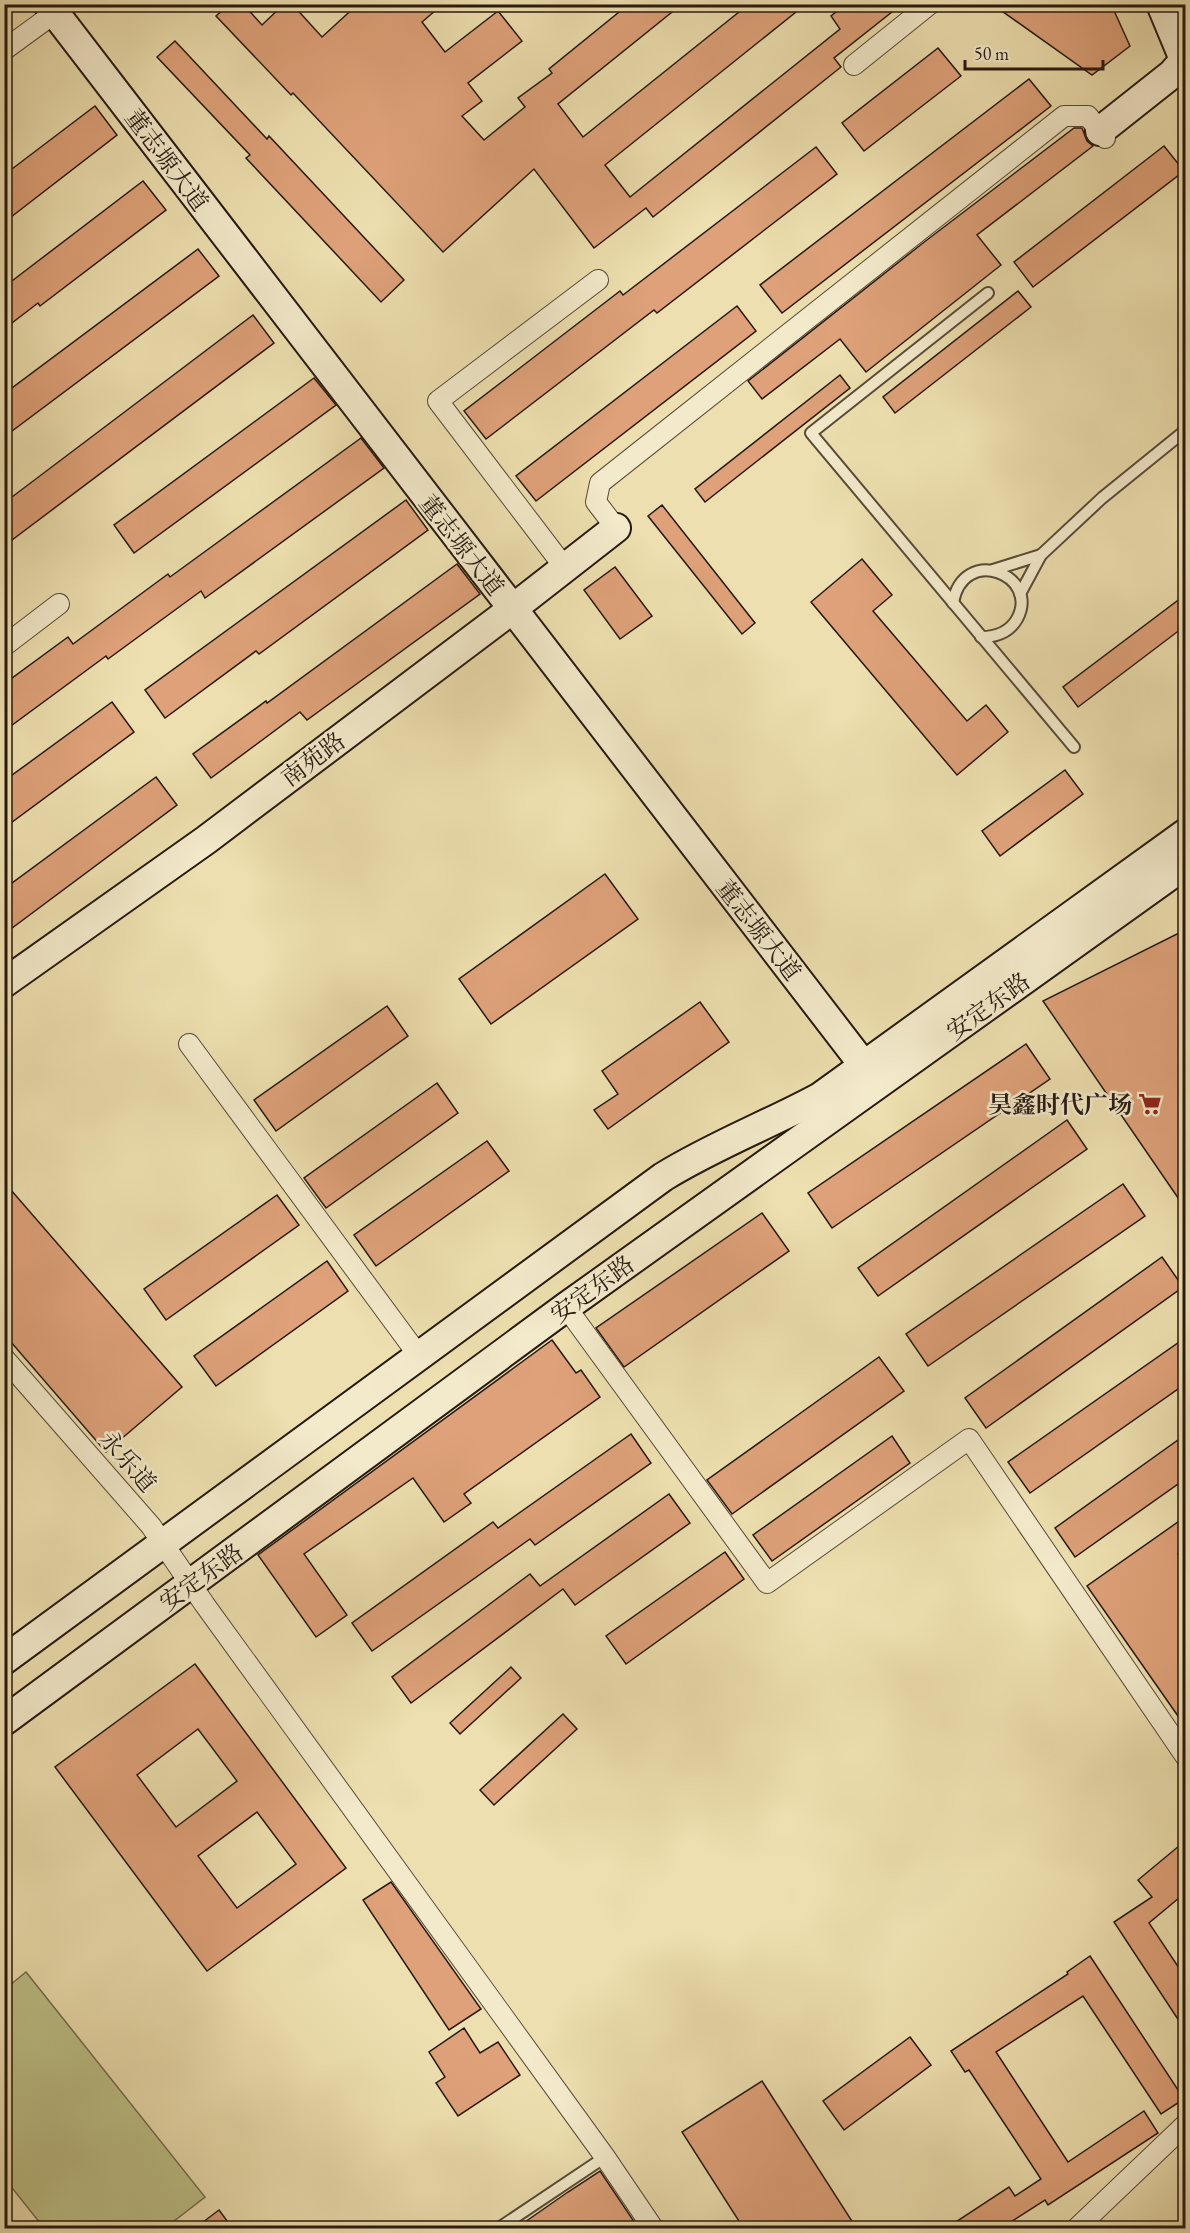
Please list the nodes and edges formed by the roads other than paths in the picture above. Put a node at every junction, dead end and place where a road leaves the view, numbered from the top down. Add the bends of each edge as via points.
1 (930, 4) edge
2 (1161, 4) edge
3 (57, 8) edge
4 (4, 50) edge
5 (1185, 64) edge
6 (854, 65) dead end
7 (1102, 134) joint
8 (598, 280) dead end
9 (988, 293) dead end
10 (1185, 430) edge
11 (613, 524) joint
12 (1041, 555) junction
13 (562, 564) junction
14 (993, 570) junction
15 (1020, 594) junction
16 (513, 603) junction
17 (953, 603) junction
18 (60, 604) dead end
19 (981, 637) junction
20 (4, 646) edge
21 (1074, 747) dead end
22 (1185, 833) edge
23 (1185, 864) edge
24 (4, 973) edge
25 (4, 983) edge
26 (189, 1044) dead end
27 (875, 1073) junction
28 (566, 1307) junction
29 (418, 1356) junction
30 (4, 1358) edge
31 (164, 1545) junction
32 (198, 1595) junction
33 (4, 1660) edge
34 (4, 1721) edge
35 (1185, 1757) edge
36 (1185, 2124) edge
37 (605, 2157) junction
38 (499, 2229) edge
39 (653, 2229) edge
40 (1077, 2229) edge

1 - 6 street
2 - 5 main road
3 - 4 street
3 - 16 main road, 董志塬大道
5 - 7 main road
7 - 11 street via 1088,116 1064,116 600,483 596,502
8 - 13 street via 438,401
9 - 17 lane via 811,433
10 - 12 lane via 1102,498
11 - 13 main road, 南苑路
12 - 14 lane
12 - 15 lane
13 - 16 main road, 南苑路
14 - 15 lane via 1010,578
14 - 17 lane via 974,572 965,578
15 - 19 lane via 1020,614 1009,630
16 - 24 main road, 南苑路
16 - 25 main road, 南苑路 via 206,840
16 - 27 main road, 董志塬大道
17 - 19 lane
18 - 20 street
19 - 21 lane
22 - 27 main road, 安定东路
23 - 27 main road, 安定东路
26 - 29 street
27 - 28 main road, 安定东路
27 - 29 main road, 安定东路 via 726,1141 663,1177
28 - 32 main road, 安定东路
28 - 35 street via 767,1583 969,1439
29 - 31 main road, 安定东路
30 - 31 street, 永乐道
31 - 32 street, 永乐道
31 - 33 main road, 安定东路
32 - 34 main road, 安定东路
32 - 37 street, 永乐道
36 - 40 street
37 - 38 lane
37 - 39 street, 永乐道

